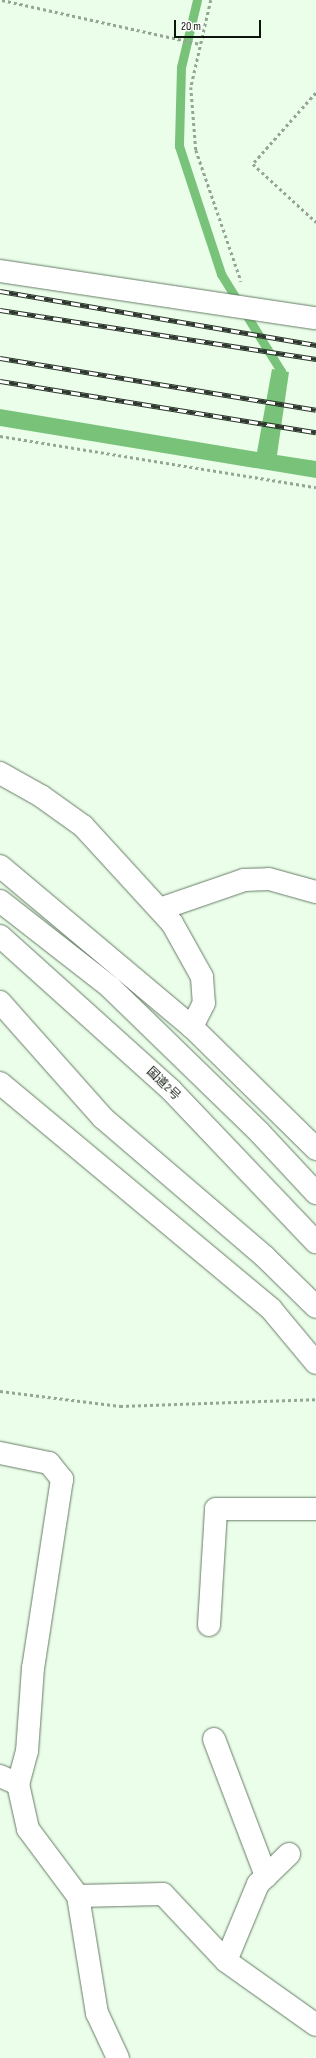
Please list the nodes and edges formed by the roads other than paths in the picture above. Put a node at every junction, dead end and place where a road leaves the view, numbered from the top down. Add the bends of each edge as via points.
1 (0, 271) edge
2 (316, 318) edge
3 (0, 773) edge
4 (0, 866) edge
5 (316, 892) edge
6 (0, 901) edge
7 (160, 910) junction
8 (0, 936) edge
9 (0, 1002) edge
10 (192, 1027) junction
11 (0, 1083) edge
12 (316, 1149) edge
13 (316, 1193) edge
14 (316, 1242) edge
15 (316, 1307) edge
16 (316, 1363) edge
17 (0, 1453) edge
18 (316, 1509) edge
19 (209, 1625) dead end
20 (214, 1739) dead end
21 (9, 1780) edge
22 (289, 1854) dead end
23 (266, 1876) junction
24 (78, 1896) junction
25 (226, 1961) junction
26 (316, 2025) edge
27 (118, 2058) edge

1 - 2 main road
3 - 7 main road via 42,796 83,826
4 - 10 main road
5 - 7 main road via 269,879 244,880
6 - 13 main road via 110,987 260,1133
7 - 10 main road via 172,923 202,977 204,1003
8 - 14 main road, 国道2号 via 171,1090
9 - 15 main road via 103,1118 265,1257
10 - 12 main road
11 - 16 main road via 271,1309
17 - 21 main road via 49,1463 62,1479 33,1668 28,1751
18 - 19 main road via 216,1509
20 - 23 main road
21 - 24 main road via 28,1829
22 - 23 main road
23 - 25 main road via 258,1884
24 - 25 main road via 163,1894
24 - 27 main road via 97,2013
25 - 26 main road

